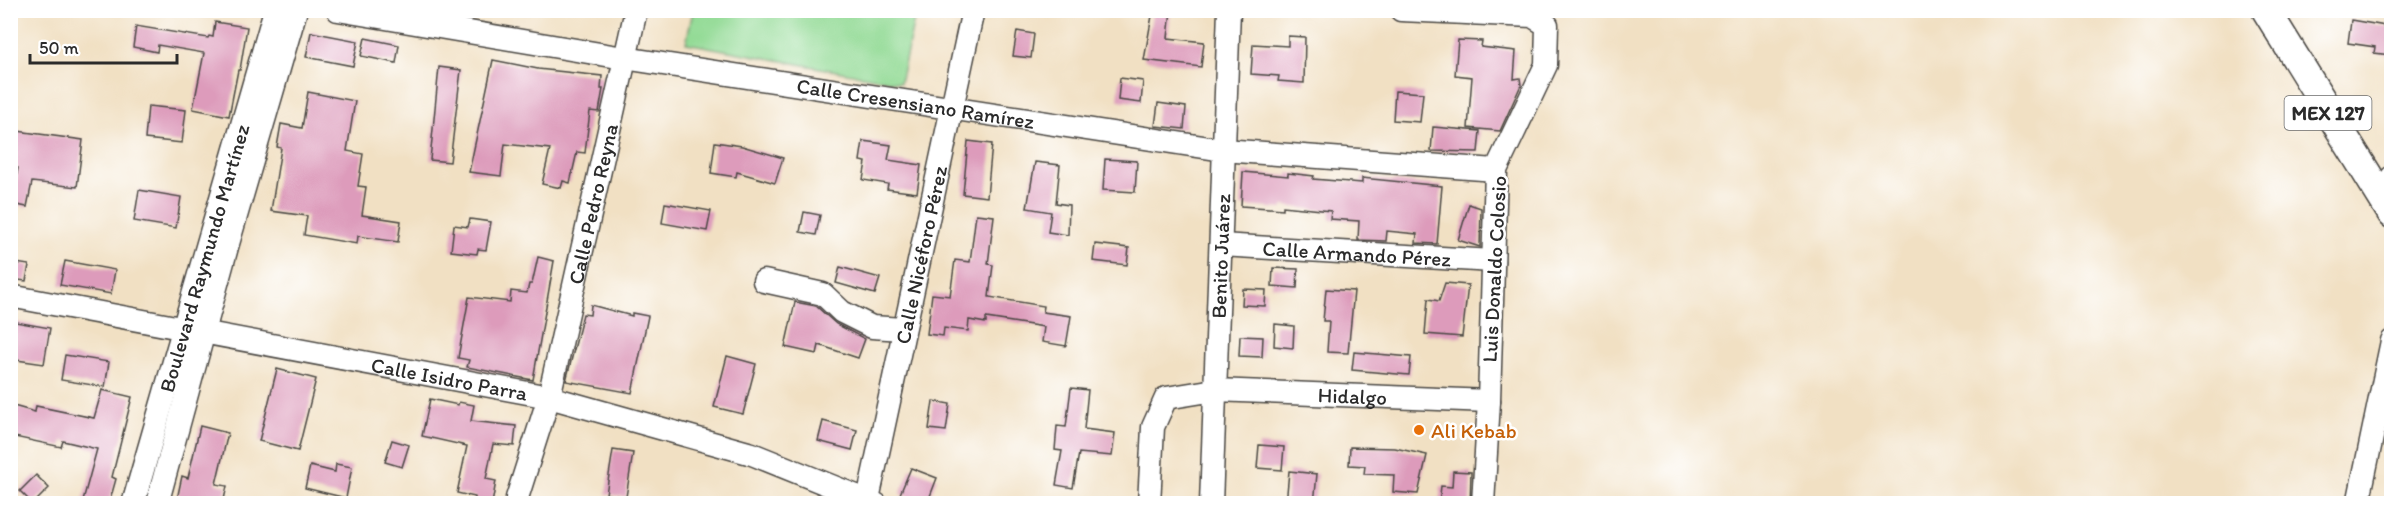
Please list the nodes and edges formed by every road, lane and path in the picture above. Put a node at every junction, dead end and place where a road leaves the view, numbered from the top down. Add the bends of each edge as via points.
1 (275, 10) edge
2 (296, 10) edge
3 (338, 10) edge
4 (636, 10) edge
5 (972, 10) edge
6 (1229, 10) edge
7 (1401, 10) edge
8 (2266, 10) edge
9 (624, 58) junction
10 (950, 108) junction
11 (1223, 150) junction
12 (1496, 170) junction
13 (2389, 199) edge
14 (1221, 245) junction
15 (1493, 261) junction
16 (764, 281) dead end
17 (10, 296) edge
18 (903, 329) junction
19 (193, 332) junction
20 (2391, 340) edge
21 (1215, 390) junction
22 (549, 397) junction
23 (1489, 401) junction
24 (517, 498) dead end
25 (870, 502) edge
26 (133, 504) edge
27 (157, 504) edge
28 (1149, 504) edge
29 (1211, 504) edge
30 (1483, 504) edge
31 (2358, 504) edge

1 - 19 street, Boulevard Raymundo Martínez
2 - 19 street, Boulevard Raymundo Martínez
3 - 9 street, Calle Cresensiano Ramírez
4 - 9 street, Calle Pedro Reyna
5 - 10 street, Calle Nicéforo Pérez
6 - 11 street, Benito Juárez
7 - 12 street, Luis Donaldo Colosio via 1532,16 1547,25 1546,65
8 - 13 main road, MEX 127
9 - 10 street, Calle Cresensiano Ramírez
9 - 22 street, Calle Pedro Reyna
10 - 11 street, Calle Cresensiano Ramírez
10 - 18 street, Calle Nicéforo Pérez
11 - 12 street, Calle Cresensiano Ramírez
11 - 14 street, Benito Juárez
12 - 15 street, Luis Donaldo Colosio
14 - 15 street, Calle Armando Pérez
14 - 21 street, Benito Juárez
15 - 23 street, Luis Donaldo Colosio
16 - 18 street via 824,294 842,312 872,327
17 - 19 street, Calle Isidro Parra
18 - 25 street, Calle Nicéforo Pérez
19 - 22 street, Calle Isidro Parra
19 - 26 street, Boulevard Raymundo Martínez
19 - 27 street, Boulevard Raymundo Martínez
20 - 31 street
21 - 23 street, Hidalgo
21 - 28 street, Hidalgo via 1166,398 1153,427
21 - 29 street, Benito Juárez
22 - 24 street, Calle Pedro Reyna
22 - 25 street, Calle Isidro Parra via 752,454
23 - 30 street, Luis Donaldo Colosio

